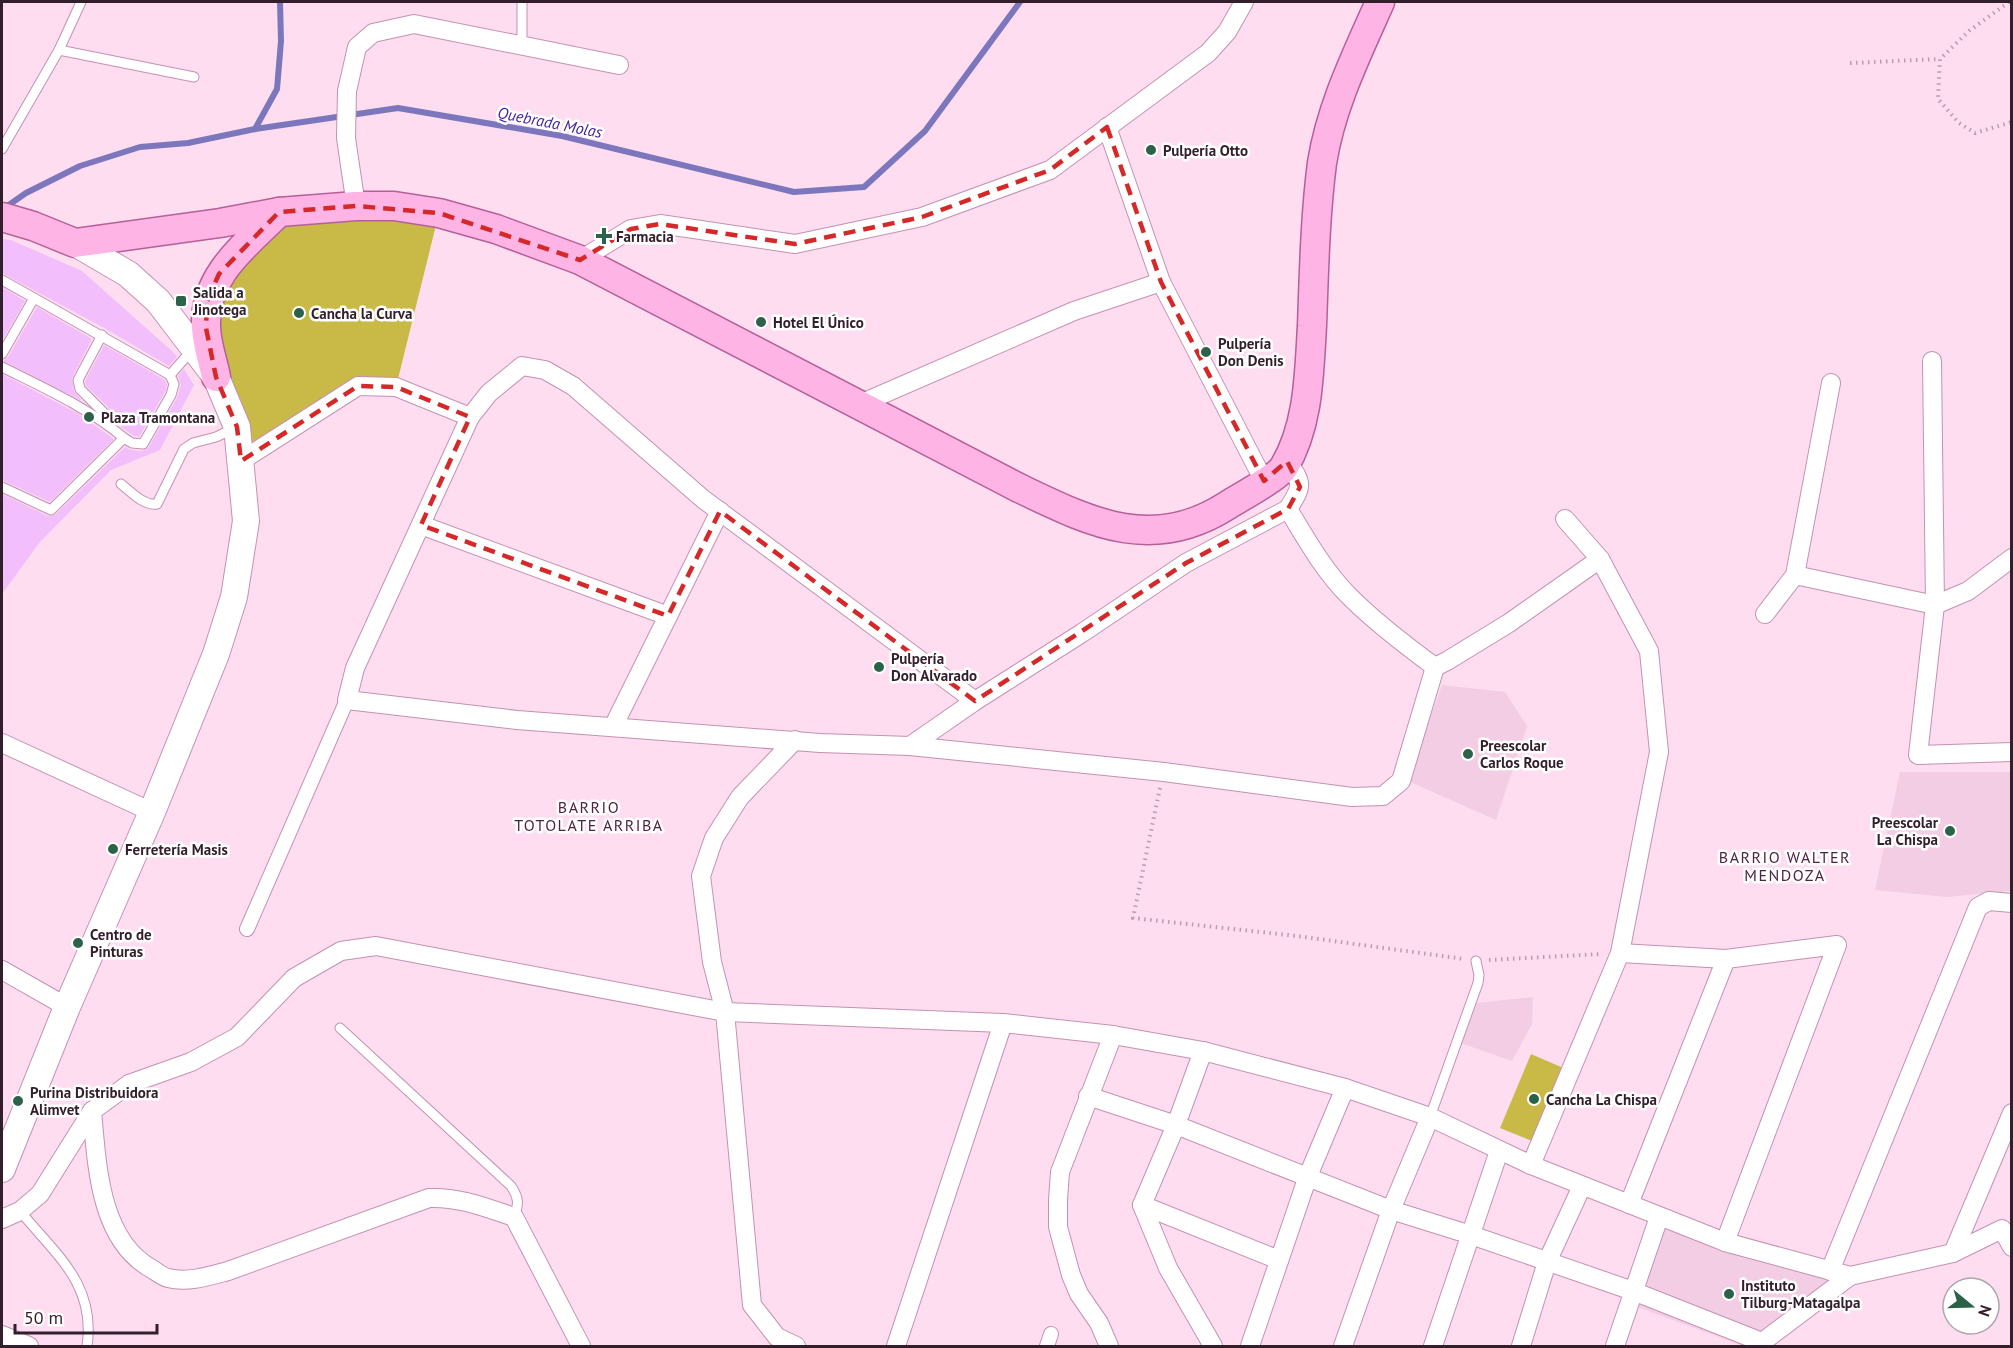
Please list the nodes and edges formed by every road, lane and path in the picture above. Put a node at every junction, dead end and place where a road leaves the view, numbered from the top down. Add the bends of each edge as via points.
1 (81, 2) edge
2 (522, 2) edge
3 (1244, 2) edge
4 (1380, 2) edge
5 (2009, 2) edge
6 (522, 44) junction
7 (59, 50) junction
8 (1940, 59) junction
9 (1850, 63) dead end
10 (619, 65) dead end
11 (194, 76) dead end
12 (2012, 122) edge
13 (1107, 127) junction
14 (2, 149) edge
15 (356, 206) junction
16 (279, 212) junction
17 (2, 217) edge
18 (75, 243) junction
19 (580, 260) junction
20 (2, 280) edge
21 (1161, 282) junction
22 (34, 298) junction
23 (102, 335) junction
24 (193, 348) junction
25 (2, 354) edge
26 (1932, 361) dead end
27 (2, 367) edge
28 (170, 375) junction
29 (216, 377) junction
30 (1831, 383) dead end
31 (860, 404) junction
32 (470, 417) junction
33 (105, 422) junction
34 (237, 427) junction
35 (124, 438) junction
36 (241, 461) junction
37 (1287, 461) junction
38 (1264, 482) junction
39 (121, 484) dead end
40 (2, 486) edge
41 (1288, 509) junction
42 (720, 511) junction
43 (1565, 519) dead end
44 (421, 525) junction
45 (2012, 558) edge
46 (1600, 559) junction
47 (1796, 575) junction
48 (1935, 605) junction
49 (1765, 614) dead end
50 (668, 616) junction
51 (1435, 667) junction
52 (347, 700) junction
53 (975, 701) junction
54 (613, 728) junction
55 (795, 740) junction
56 (2, 743) edge
57 (910, 746) junction
58 (2012, 752) edge
59 (1164, 772) junction
60 (152, 812) junction
61 (2012, 903) edge
62 (247, 928) dead end
63 (1620, 953) junction
64 (1726, 959) junction
65 (1476, 961) junction
66 (2, 970) edge
67 (67, 1007) junction
68 (725, 1012) junction
69 (1004, 1023) junction
70 (340, 1028) dead end
71 (1113, 1035) junction
72 (1203, 1051) junction
73 (1345, 1088) junction
74 (1088, 1096) junction
75 (92, 1111) junction
76 (2012, 1113) edge
77 (1430, 1117) junction
78 (1176, 1125) junction
79 (1499, 1151) junction
80 (1531, 1165) junction
81 (2, 1169) edge
82 (1308, 1176) junction
83 (1582, 1185) junction
84 (1629, 1204) junction
85 (1143, 1205) junction
86 (1391, 1210) junction
87 (20, 1211) junction
88 (514, 1217) junction
89 (1659, 1217) junction
90 (2, 1219) edge
91 (2007, 1227) edge
92 (1470, 1234) junction
93 (1725, 1242) junction
94 (2012, 1247) edge
95 (1953, 1253) junction
96 (1279, 1260) junction
97 (1547, 1262) junction
98 (1830, 1271) junction
99 (1850, 1276) junction
100 (1634, 1291) junction
101 (2, 1335) edge
102 (1760, 1344) edge
103 (29, 1347) edge
104 (87, 1347) edge
105 (581, 1347) edge
106 (796, 1347) edge
107 (896, 1347) edge
108 (1109, 1347) edge
109 (1213, 1347) edge
110 (1250, 1347) edge
111 (1343, 1347) edge
112 (1433, 1347) edge
113 (1521, 1347) edge
114 (1615, 1347) edge

1 - 7 lane
2 - 6 lane
3 - 13 street via 1227,32 1208,53
4 - 37 main road via 1334,109 1322,162 1309,387 1299,433
5 - 8 path via 1969,31
6 - 10 street
6 - 15 street via 414,24 373,33 357,47 347,91 346,138
7 - 11 lane
7 - 14 lane
8 - 9 path
8 - 12 path via 1938,99 1959,123 1975,133
13 - 19 street via 1050,170 922,217 795,243 660,224 631,229
13 - 21 street
15 - 16 main road
15 - 19 main road via 394,206 440,213
16 - 18 main road
16 - 29 main road via 219,274 207,301 206,328
17 - 18 main road
18 - 24 main road via 128,274 158,301
19 - 31 main road
20 - 22 lane
21 - 31 street via 1074,311
21 - 38 street
22 - 23 lane
22 - 25 lane
23 - 28 lane
23 - 33 lane via 78,380 80,389 103,412
24 - 28 lane
24 - 29 main road
26 - 48 street
27 - 33 lane
28 - 35 lane via 174,384 171,395 143,444
29 - 34 main road
30 - 47 street
31 - 38 main road via 1019,488 1078,516 1119,529 1161,530 1187,524 1219,511
32 - 36 street via 396,387 358,386
32 - 42 street via 489,393 522,366 545,370 573,386
32 - 44 street
33 - 35 lane
34 - 36 main road
34 - 39 lane via 184,449 157,504 145,502
35 - 40 lane via 51,510
36 - 60 main road via 246,521 234,597 216,654
37 - 38 main road via 1282,470
37 - 41 street via 1299,478 1300,487
41 - 51 street via 1312,551 1348,595
41 - 53 street via 1186,563
42 - 50 street
42 - 53 street
43 - 46 street
44 - 50 street
44 - 52 street via 355,668
45 - 48 street via 1968,591
46 - 51 street via 1509,623
46 - 63 street via 1649,651 1659,752
47 - 48 street
47 - 49 street
48 - 58 street via 1918,755
50 - 54 street
51 - 59 street via 1401,781 1383,796 1352,797
52 - 54 street
52 - 62 street
53 - 57 street
54 - 55 street
55 - 57 street
55 - 68 street via 740,797 714,838 701,876 712,962
56 - 60 street
57 - 59 street
59 - 65 path via 1133,918
60 - 67 main road
61 - 98 street via 1989,901 1978,907
63 - 64 street
63 - 65 path
63 - 80 street
64 - 84 street
64 - 93 street via 1837,945
65 - 77 lane via 1478,983
66 - 67 street
67 - 81 main road
68 - 69 street
68 - 75 street via 376,946 364,947 341,951 294,978 237,1037 191,1062 129,1084
68 - 106 street via 752,1305 777,1337
69 - 71 street
69 - 107 street
70 - 88 lane via 511,1186 519,1204
71 - 72 street
71 - 74 street
72 - 73 street
72 - 78 street
73 - 77 street
73 - 82 street
74 - 78 street
74 - 108 street via 1060,1173 1058,1227 1079,1294 1099,1323
75 - 87 street via 40,1194
75 - 88 street via 99,1184 115,1229 138,1261 168,1278 200,1279 228,1271 429,1198 470,1202
76 - 95 street
77 - 79 street
77 - 86 street
78 - 82 street
78 - 85 street
79 - 80 street
79 - 92 street
80 - 83 street
82 - 86 street
82 - 96 street
83 - 84 street
83 - 97 street
84 - 89 street
85 - 96 street
85 - 109 street via 1168,1268
86 - 92 street
86 - 111 street
87 - 90 street
87 - 104 lane via 69,1266 85,1299 90,1328
88 - 105 street
89 - 93 street
89 - 100 street
91 - 94 street
91 - 95 street
92 - 97 street
92 - 112 street
93 - 98 street
95 - 99 street
96 - 110 street
97 - 100 street
97 - 113 street
98 - 99 street
99 - 102 street
100 - 102 street
100 - 114 street
101 - 103 street

